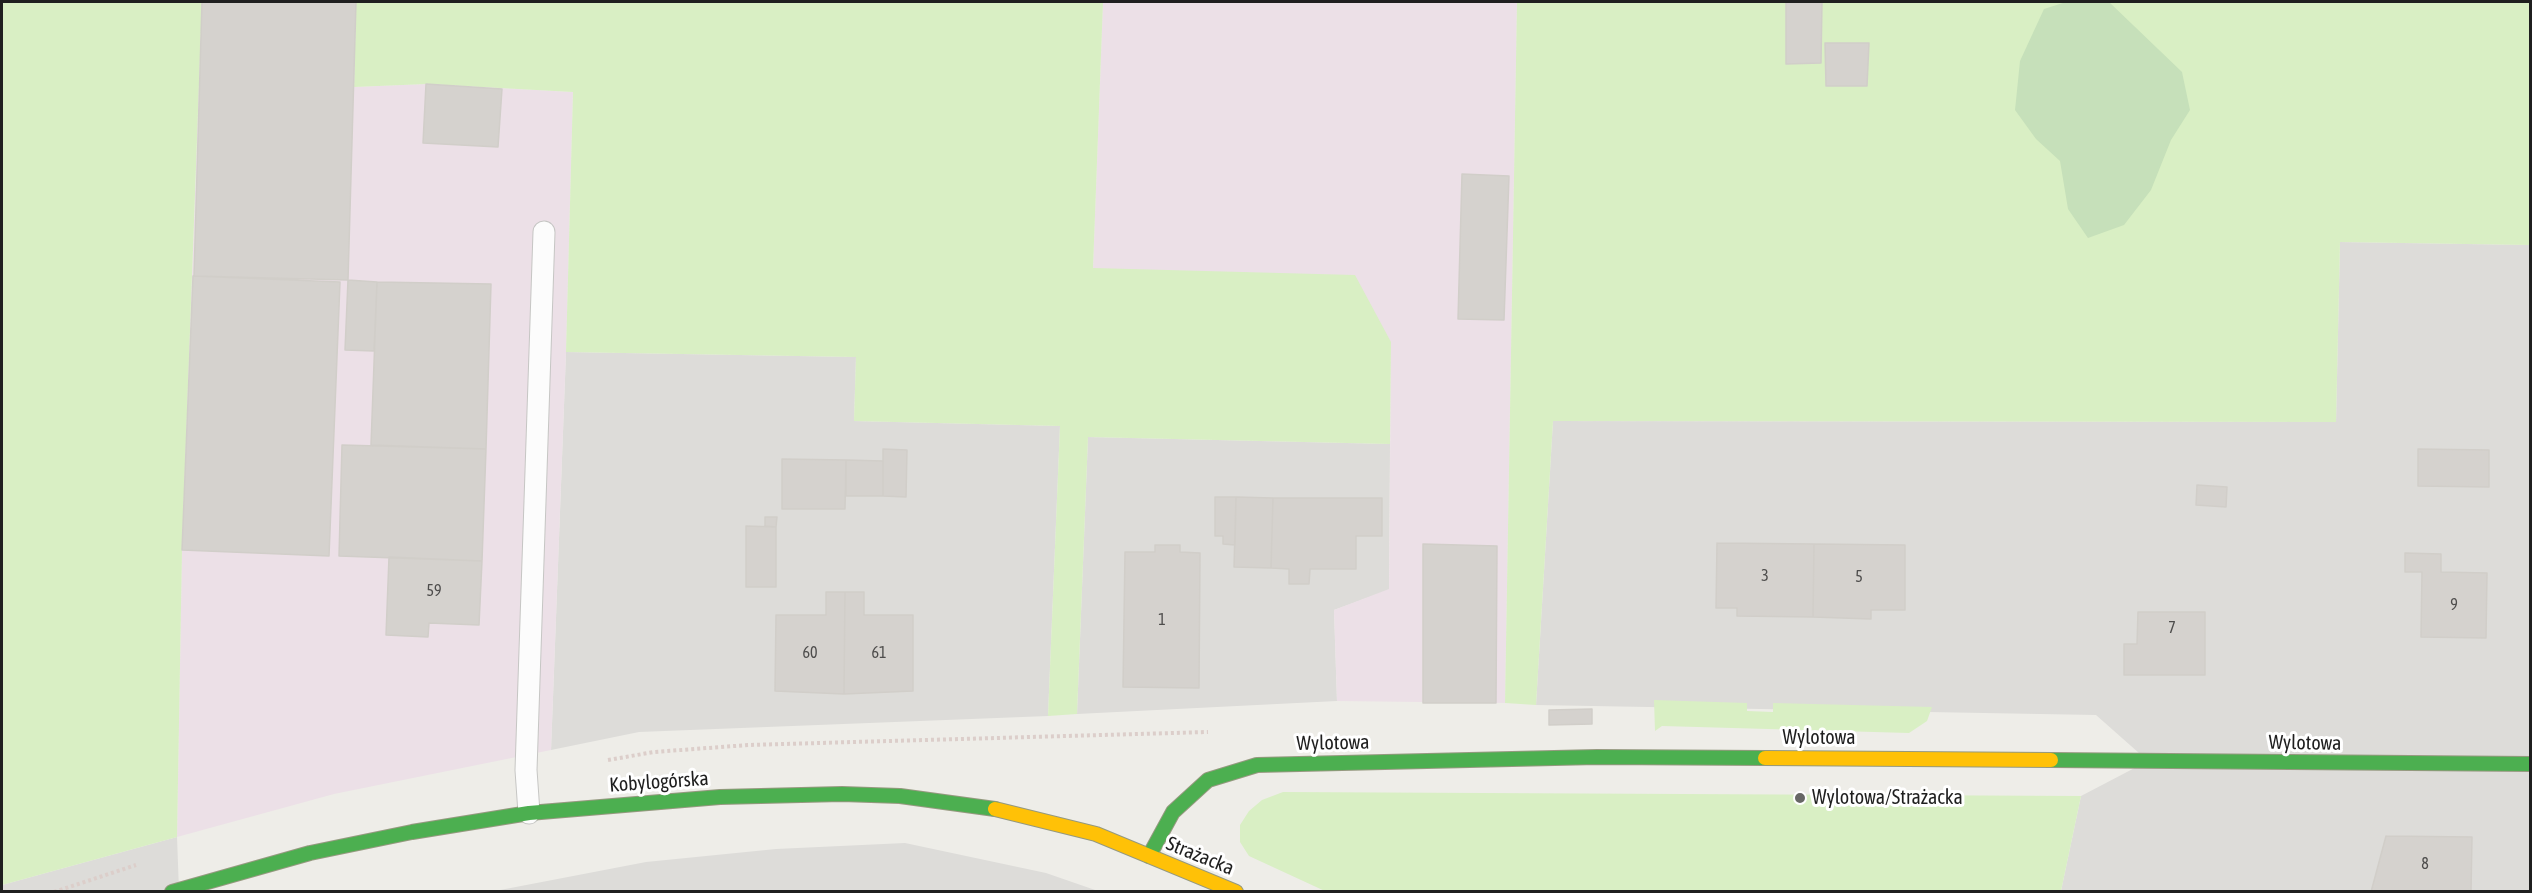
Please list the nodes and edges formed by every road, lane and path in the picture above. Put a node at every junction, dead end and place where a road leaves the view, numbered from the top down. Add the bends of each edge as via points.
1 (544, 232) dead end
2 (2530, 764) edge
3 (529, 813) junction
4 (1149, 856) junction
5 (172, 891) edge
6 (1236, 891) edge

1 - 3 lane via 526,770
2 - 4 street, Wylotowa via 1597,757 1257,765 1208,780 1173,812
3 - 4 street, Kobylogórska via 720,797 900,796 991,807 1035,817 1096,834
3 - 5 street, Kobylogórska via 310,853
4 - 6 street, Strażacka

